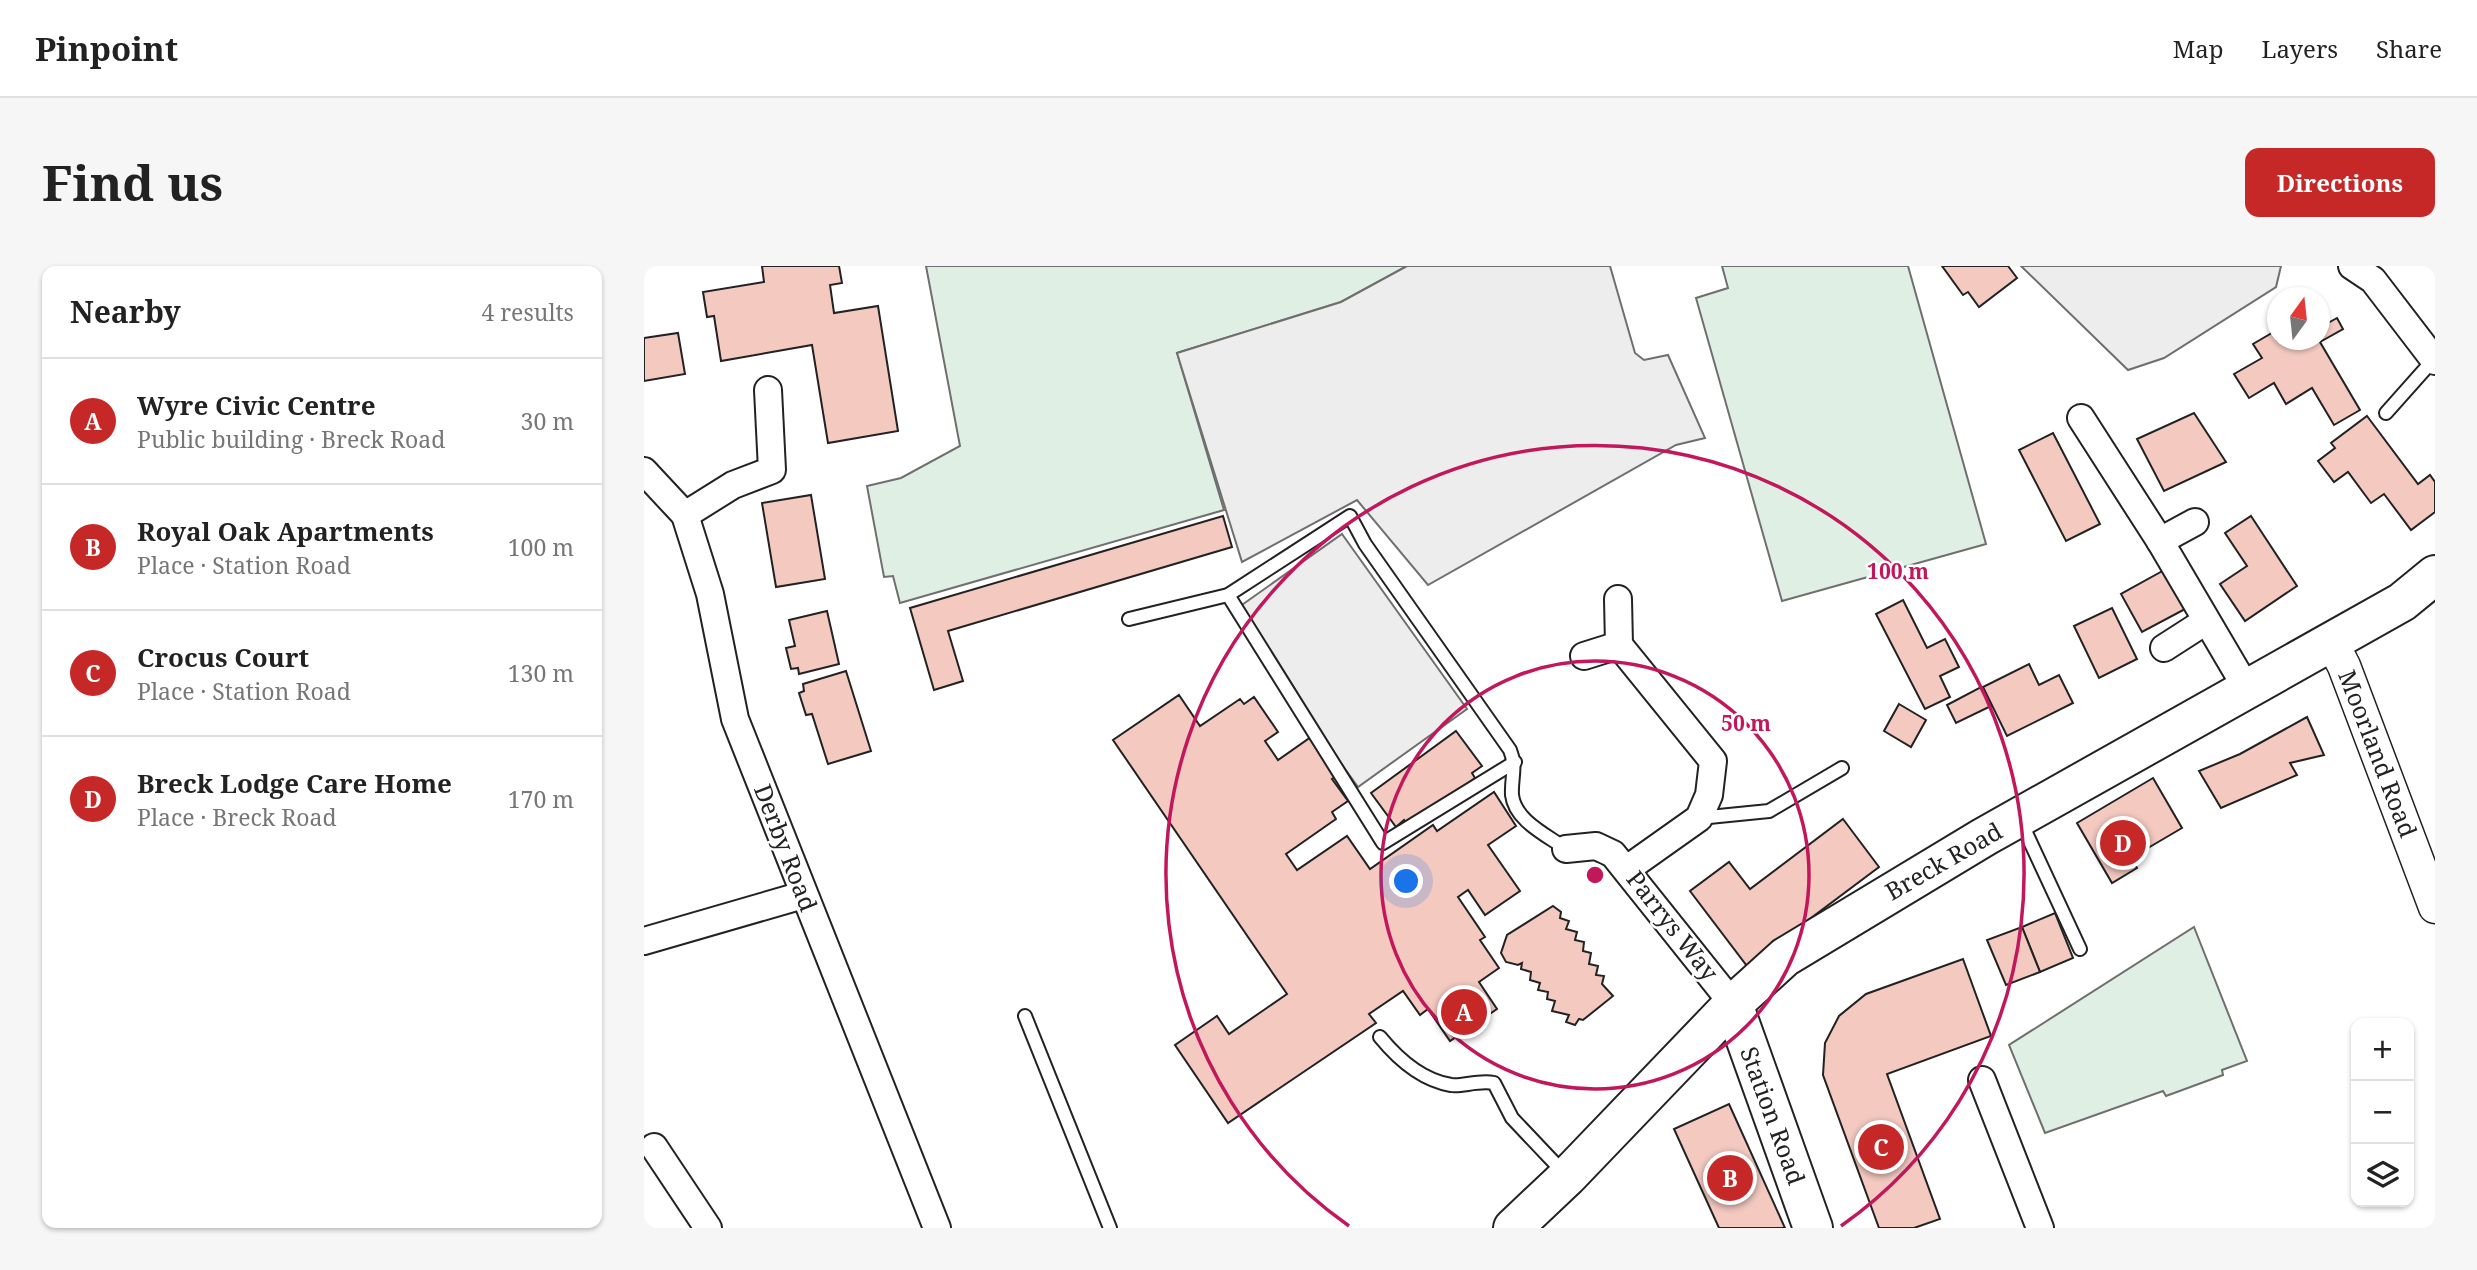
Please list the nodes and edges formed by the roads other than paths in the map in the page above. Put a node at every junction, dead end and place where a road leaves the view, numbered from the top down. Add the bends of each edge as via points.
1 (2353, 266) edge
2 (2434, 360) edge
3 (768, 390) dead end
4 (2386, 413) dead end
5 (2081, 418) dead end
6 (644, 471) edge
7 (685, 515) junction
8 (2195, 522) dead end
9 (2160, 541) junction
10 (2435, 575) edge
11 (1228, 595) junction
12 (1618, 600) dead end
13 (1129, 619) dead end
14 (2206, 621) junction
15 (2331, 641) junction
16 (1619, 645) junction
17 (2164, 648) dead end
18 (1584, 656) dead end
19 (2247, 689) junction
20 (1515, 762) junction
21 (1842, 768) dead end
22 (1699, 818) junction
23 (2019, 818) junction
24 (1566, 849) joint
25 (1627, 869) junction
26 (803, 895) junction
27 (2435, 907) edge
28 (644, 941) edge
29 (2080, 948) dead end
30 (1733, 1004) junction
31 (1025, 1016) dead end
32 (1380, 1037) dead end
33 (1982, 1080) dead end
34 (654, 1147) dead end
35 (1567, 1177) junction
36 (708, 1228) edge
37 (937, 1228) edge
38 (1110, 1228) edge
39 (1513, 1228) edge
40 (1813, 1228) edge
41 (2040, 1228) edge

1 - 2 street via 2380,288
2 - 4 lane
3 - 7 street via 772,470 733,485
5 - 9 street
6 - 7 street, Derby Road
7 - 26 street, Derby Road via 710,594 735,719
8 - 9 street
9 - 14 street
10 - 15 main road, Breck Road via 2402,602
11 - 13 lane
11 - 20 lane via 1350,516
11 - 20 lane via 1383,844
12 - 16 street
14 - 17 street
14 - 19 street
15 - 19 main road, Breck Road
15 - 27 street, Moorland Road
16 - 18 street
16 - 22 street via 1713,761 1709,795
19 - 23 main road, Breck Road
20 - 24 lane via 1512,794 1520,815
21 - 22 lane via 1769,811
22 - 25 street
23 - 29 lane
23 - 30 main road, Breck Road via 1785,957
24 - 25 street, Parrys Way via 1596,846 1613,854
25 - 30 street, Parrys Way
26 - 28 street
26 - 37 street, Derby Road
30 - 35 main road, Breck Road
30 - 40 main road, Station Road
31 - 38 lane
32 - 35 lane via 1400,1062 1452,1086 1478,1080 1494,1083 1512,1118
33 - 41 street
34 - 36 street
35 - 39 main road, Breck Road

